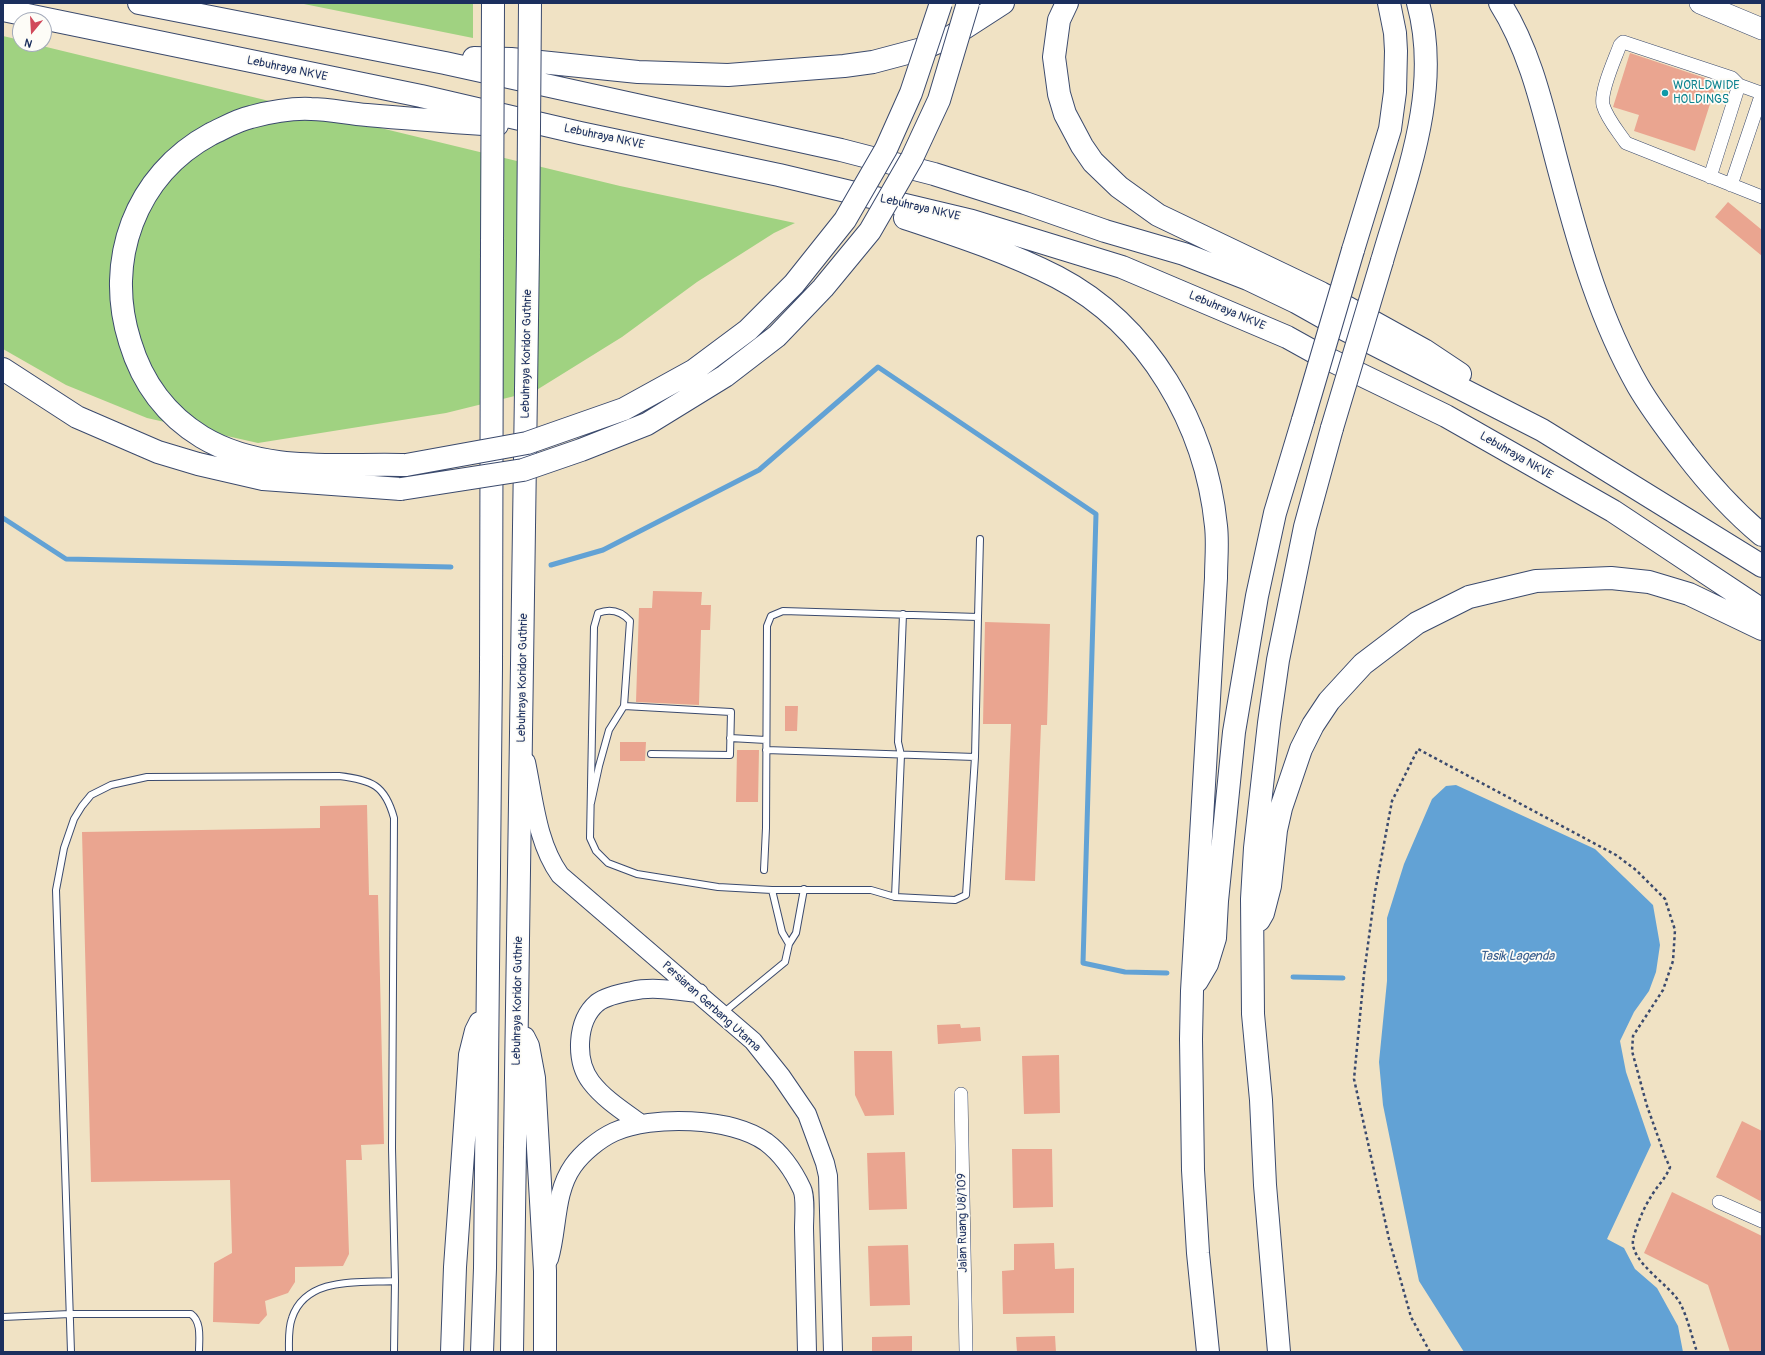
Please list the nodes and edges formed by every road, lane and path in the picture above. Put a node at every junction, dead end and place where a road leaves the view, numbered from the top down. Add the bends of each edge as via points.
1 (140, 3) edge
2 (492, 3) edge
3 (530, 3) edge
4 (941, 3) edge
5 (968, 3) edge
6 (1003, 3) edge
7 (1067, 3) edge
8 (1389, 3) edge
9 (1418, 3) edge
10 (1500, 3) edge
11 (1700, 3) edge
12 (3, 10) edge
13 (1762, 29) edge
14 (445, 63) junction
15 (1739, 85) junction
16 (1762, 93) edge
17 (580, 133) junction
18 (779, 175) junction
19 (1710, 177) junction
20 (1731, 185) junction
21 (1762, 197) edge
22 (3, 369) edge
23 (1542, 430) junction
24 (1762, 535) edge
25 (980, 539) dead end
26 (1762, 566) edge
27 (1762, 610) edge
28 (903, 614) junction
29 (978, 617) junction
30 (1762, 629) edge
31 (624, 706) junction
32 (730, 738) junction
33 (766, 740) junction
34 (522, 743) junction
35 (766, 750) junction
36 (651, 754) dead end
37 (901, 755) junction
38 (975, 757) junction
39 (591, 803) junction
40 (764, 870) dead end
41 (804, 889) junction
42 (772, 890) junction
43 (895, 897) junction
44 (1252, 932) junction
45 (789, 944) junction
46 (1192, 991) junction
47 (699, 993) junction
48 (487, 1009) junction
49 (722, 1014) junction
50 (517, 1025) junction
51 (961, 1094) dead end
52 (640, 1124) junction
53 (1719, 1202) dead end
54 (1762, 1221) edge
55 (545, 1271) junction
56 (395, 1281) junction
57 (70, 1314) junction
58 (3, 1317) edge
59 (71, 1352) edge
60 (199, 1352) edge
61 (289, 1352) edge
62 (394, 1352) edge
63 (452, 1352) edge
64 (482, 1352) edge
65 (512, 1352) edge
66 (545, 1352) edge
67 (807, 1352) edge
68 (833, 1352) edge
69 (966, 1352) edge
70 (1208, 1352) edge
71 (1279, 1352) edge
72 (1430, 1352) edge
73 (1697, 1352) edge

1 - 14 highway
2 - 48 highway, bridge via 491,660
3 - 34 highway, Lebuhraya Koridor Guthrie, bridge
4 - 17 highway, bridge via 911,93 886,150 848,213 794,284 748,330 693,371 624,409 527,443 406,465 276,462 228,450 203,437 182,423 154,392 142,374 123,319 120,294 123,256 136,212 153,183 190,147 223,128 249,117 311,109
5 - 22 highway, bridge via 939,100 908,165 870,231 824,288 777,336 725,376 647,424 581,450 524,470 401,489 263,479 158,452 77,417
6 - 14 highway via 952,36 922,48 873,62 844,66 728,75 638,72 511,59 476,58
7 - 23 highway via 1059,20 1054,57 1059,94 1065,114 1092,162 1119,188 1158,215 1321,293 1424,350
8 - 46 highway, bridge via 1396,51 1395,92 1390,129 1275,513 1257,596 1234,732 1215,938 1207,964
9 - 44 highway, bridge via 1424,39 1425,68 1424,99 1418,140 1305,527 1278,660 1269,723 1255,848
10 - 24 highway via 1523,50 1581,252 1616,343 1638,386 1662,423 1699,471
11 - 13 main road
12 - 17 highway, Lebuhraya NKVE via 421,96
14 - 23 highway via 888,162 1184,254 1248,279 1296,302
15 - 16 street
15 - 19 street
15 - 19 street via 1732,78 1623,42 1604,92 1603,104 1612,125 1626,142
16 - 20 street
17 - 18 highway, Lebuhraya NKVE
18 - 27 highway, Lebuhraya NKVE via 972,220 1122,267 1287,337 1446,416 1613,511
18 - 46 highway via 978,243 1058,278 1105,310 1132,335 1157,365 1188,419 1207,474 1217,528
19 - 20 street
20 - 21 street
23 - 26 highway
25 - 29 lane
28 - 29 lane
28 - 33 lane via 783,611 772,616 767,626
28 - 37 lane via 898,742
29 - 38 lane
30 - 44 highway via 1689,594 1649,582 1611,578 1529,583 1469,597 1417,623 1363,664 1329,701 1313,725 1301,749 1281,808 1270,886 1263,913
31 - 32 lane via 731,712
31 - 39 lane via 609,730
31 - 39 lane via 630,621 620,613 607,610 598,613 594,627
32 - 33 lane
32 - 36 lane via 730,756
33 - 35 lane
34 - 47 main road, Persiaran Gerbang Utama via 544,846 560,875
34 - 50 highway, Lebuhraya Koridor Guthrie
35 - 37 lane
35 - 40 lane
37 - 38 lane
37 - 43 lane
38 - 43 lane via 966,895 955,900
39 - 42 lane via 590,838 596,851 608,862 637,874 718,887
41 - 42 lane
41 - 43 lane via 871,890
41 - 45 lane via 796,933
42 - 45 lane via 782,932
44 - 71 highway via 1253,1014
45 - 49 lane via 785,962
46 - 70 highway via 1193,1170
47 - 49 main road, Persiaran Gerbang Utama
47 - 52 main road via 633,990 598,1003 588,1015 580,1050 583,1068 590,1082 604,1096
48 - 63 highway via 476,1031 470,1055 455,1267
48 - 64 highway
49 - 68 main road, Persiaran Gerbang Utama via 753,1041 781,1076 807,1114 825,1163 828,1176
50 - 55 highway via 528,1046 534,1078
50 - 65 highway, Lebuhraya Koridor Guthrie
51 - 69 street, Jalan Ruang U8/109
52 - 55 main road via 613,1132 573,1165 560,1197 552,1250
52 - 67 main road via 689,1121 735,1128 766,1142 788,1164 804,1191
53 - 54 street
55 - 66 highway
56 - 57 lane via 392,1148 394,818 389,801 377,787 354,778 339,776 147,778 111,785 91,795 82,806 74,819 64,848 56,890
56 - 61 lane via 320,1287 306,1295 291,1319
56 - 62 lane
57 - 58 lane
57 - 59 lane
57 - 60 lane via 190,1314 196,1317 198,1323
72 - 73 path via 1411,1317 1389,1239 1354,1079 1374,892 1390,808 1418,749 1616,855 1636,870 1665,899 1674,930 1673,961 1663,990 1633,1036 1632,1051 1647,1106 1670,1167 1668,1174 1651,1196 1633,1242 1641,1261 1670,1289 1680,1303

